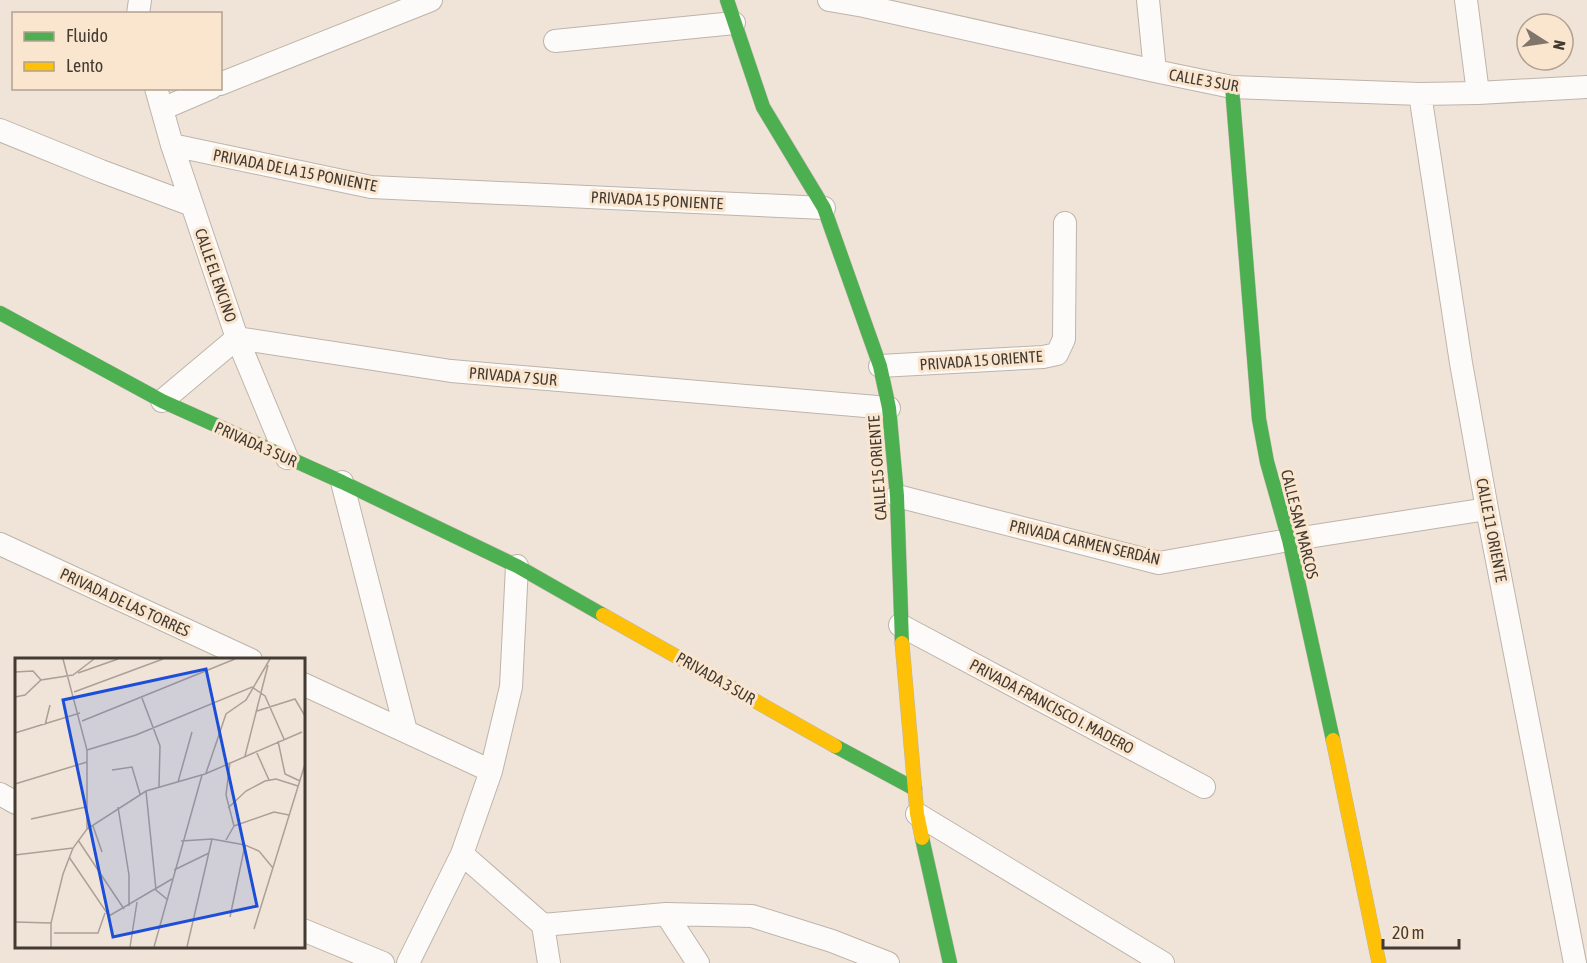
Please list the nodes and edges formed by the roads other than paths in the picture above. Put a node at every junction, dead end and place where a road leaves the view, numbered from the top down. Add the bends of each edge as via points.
1 (431, 0) edge
2 (727, 0) edge
3 (829, 0) edge
4 (1148, 0) edge
5 (1466, 0) edge
6 (864, 3) edge
7 (734, 23) junction
8 (555, 41) dead end
9 (1155, 71) junction
10 (222, 83) edge
11 (1232, 87) junction
12 (1587, 87) edge
13 (201, 90) edge
14 (1478, 93) junction
15 (1420, 94) junction
16 (159, 98) edge
17 (0, 130) edge
18 (172, 145) junction
19 (490, 193) joint
20 (192, 205) junction
21 (824, 208) junction
22 (1065, 223) dead end
23 (0, 313) edge
24 (237, 338) junction
25 (880, 366) junction
26 (162, 401) junction
27 (889, 408) junction
28 (287, 458) junction
29 (342, 482) junction
30 (897, 496) junction
31 (1487, 509) junction
32 (1288, 540) junction
33 (0, 544) edge
34 (517, 566) junction
35 (900, 626) junction
36 (247, 658) edge
37 (304, 684) edge
38 (406, 731) junction
39 (491, 771) junction
40 (1204, 787) dead end
41 (915, 789) junction
42 (0, 794) edge
43 (15, 802) edge
44 (917, 814) junction
45 (462, 854) junction
46 (666, 914) junction
47 (543, 925) junction
48 (304, 930) edge
49 (383, 963) edge
50 (408, 963) edge
51 (549, 963) edge
52 (698, 963) edge
53 (888, 963) edge
54 (950, 963) edge
55 (1163, 963) edge
56 (1379, 963) edge
57 (1575, 963) edge

1 - 10 street
2 - 7 street, CALLE 15 ORIENTE
3 - 6 street, CALLE 3 SUR
4 - 9 street
5 - 14 street
6 - 9 street, CALLE 3 SUR
7 - 8 street
7 - 21 street, CALLE 15 ORIENTE via 763,106
9 - 11 street, CALLE 3 SUR
11 - 15 street, CALLE 3 SUR
11 - 32 street, CALLE SAN MARCOS via 1259,419
12 - 14 street, CALLE 3 SUR
13 - 16 street
14 - 15 street, CALLE 3 SUR
15 - 31 street, CALLE 11 ORIENTE
16 - 18 street, CALLE EL ENCINO
17 - 20 street
18 - 19 street, PRIVADA DE LA 15 PONIENTE via 370,187
18 - 20 street, CALLE EL ENCINO
19 - 21 street, PRIVADA 15 PONIENTE
20 - 24 street, CALLE EL ENCINO
21 - 25 street, CALLE 15 ORIENTE
22 - 25 street, PRIVADA 15 ORIENTE via 1064,339 1057,354
23 - 26 street, PRIVADA 3 SUR
24 - 26 street
24 - 27 street, PRIVADA 7 SUR via 451,371
24 - 28 street, CALLE EL ENCINO
25 - 27 street, CALLE 15 ORIENTE
26 - 28 street, PRIVADA 3 SUR
27 - 30 street, CALLE 15 ORIENTE
28 - 29 street, PRIVADA 3 SUR
29 - 34 street, PRIVADA 3 SUR
29 - 38 street
30 - 32 street, PRIVADA CARMEN SERDÁN via 1159,563
30 - 35 street, CALLE 15 ORIENTE
31 - 32 street, PRIVADA CARMEN SERDÁN
31 - 57 street, CALLE 11 ORIENTE
32 - 56 street, CALLE SAN MARCOS
33 - 36 street, PRIVADA DE LAS TORRES
34 - 39 street via 511,687
34 - 41 street, PRIVADA 3 SUR
35 - 40 street, PRIVADA FRANCISCO I. MADERO
35 - 41 street, CALLE 15 ORIENTE
37 - 38 street
38 - 39 street
39 - 45 street
41 - 44 street, CALLE 15 ORIENTE
42 - 43 street
44 - 54 street, CALLE 15 ORIENTE
44 - 55 street
45 - 47 street
45 - 50 street
46 - 47 street
46 - 52 street
46 - 53 street via 752,916
47 - 51 street
48 - 49 street

